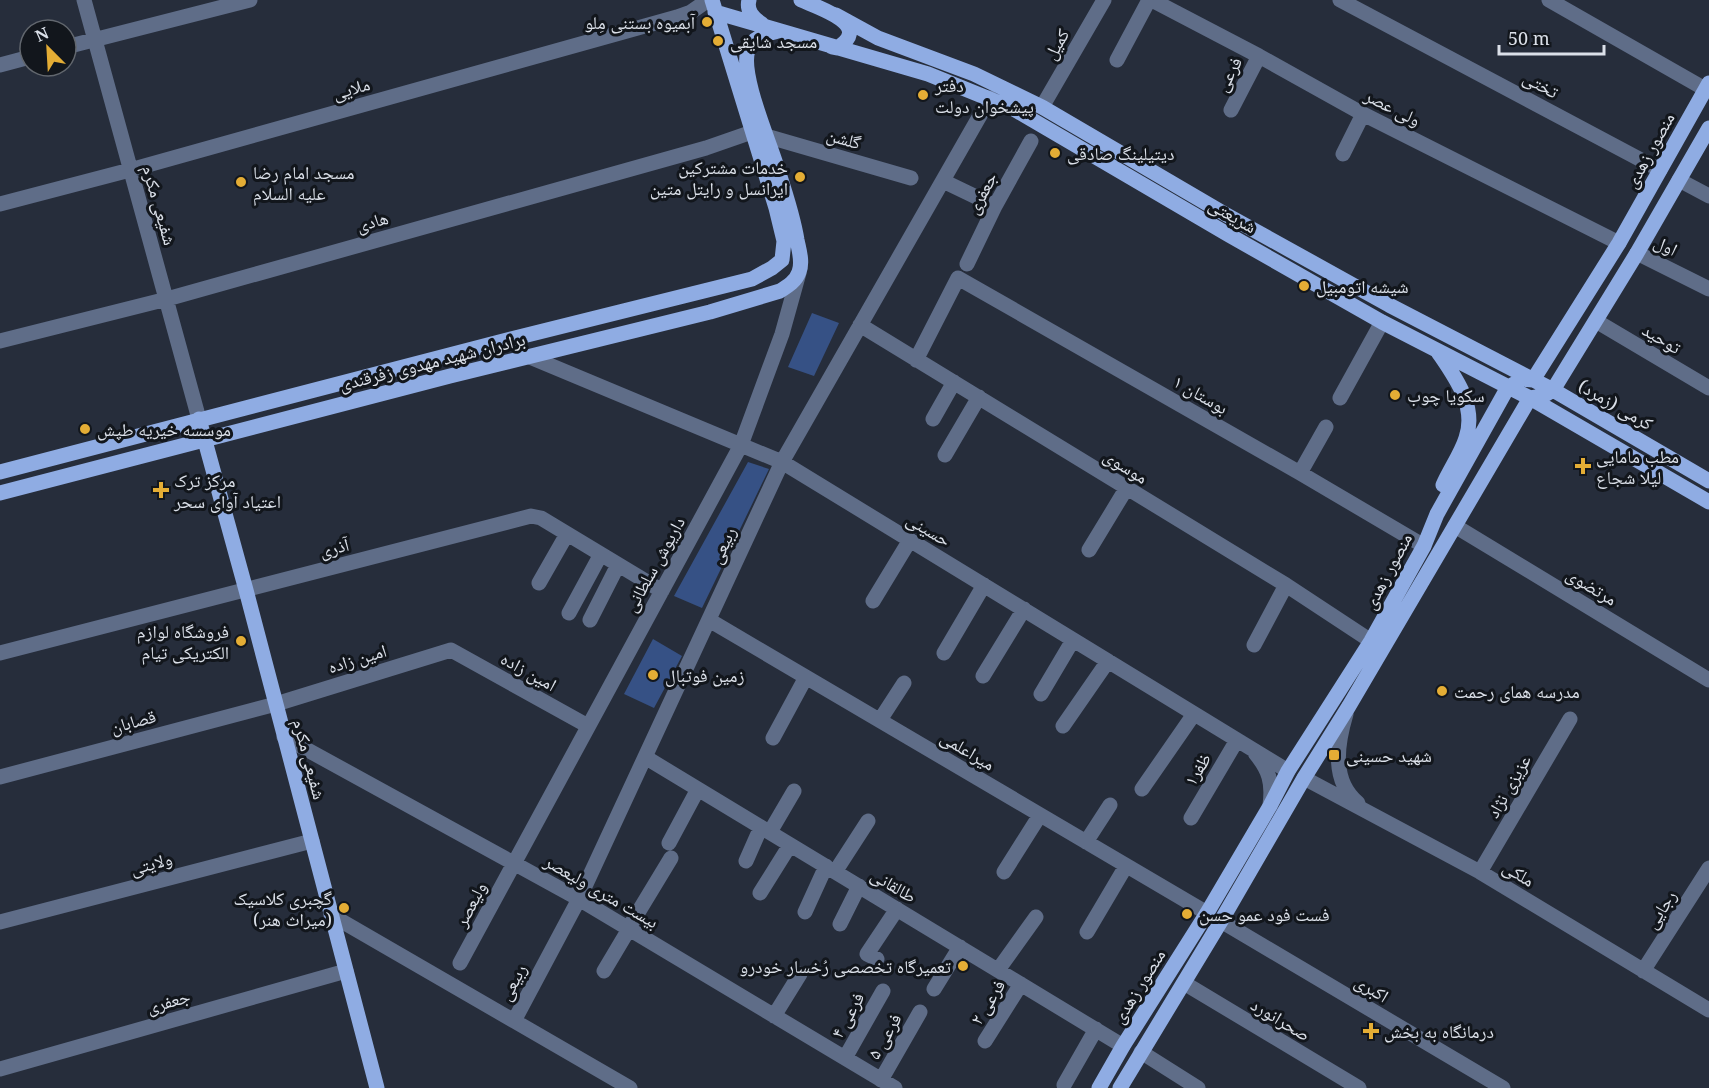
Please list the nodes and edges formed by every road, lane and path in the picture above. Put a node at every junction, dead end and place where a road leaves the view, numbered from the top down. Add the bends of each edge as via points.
1 (84, 0) edge
2 (250, 0) edge
3 (749, 0) edge
4 (801, 0) edge
5 (1104, 0) edge
6 (1150, 0) edge
7 (1340, 0) edge
8 (1549, 0) edge
9 (712, 4) edge
10 (836, 15) junction
11 (772, 29) junction
12 (95, 40) junction
13 (78, 45) edge
14 (829, 47) junction
15 (1259, 56) junction
16 (18, 60) edge
17 (1117, 60) dead end
18 (0, 65) edge
19 (1707, 86) edge
20 (990, 98) junction
21 (1042, 107) junction
22 (1231, 110) dead end
23 (1363, 114) junction
24 (1709, 128) edge
25 (759, 133) junction
26 (1031, 141) dead end
27 (1343, 154) dead end
28 (130, 170) junction
29 (1660, 170) junction
30 (911, 178) dead end
31 (1679, 180) junction
32 (943, 181) junction
33 (1709, 196) edge
34 (0, 204) edge
35 (782, 206) junction
36 (995, 206) junction
37 (1620, 243) junction
38 (1637, 253) junction
39 (966, 264) dead end
40 (800, 272) junction
41 (1709, 289) edge
42 (167, 299) junction
43 (1596, 321) junction
44 (1382, 322) junction
45 (860, 325) junction
46 (507, 340) junction
47 (0, 341) edge
48 (1438, 352) junction
49 (530, 357) junction
50 (916, 360) junction
51 (1533, 380) junction
52 (954, 382) junction
53 (1508, 387) junction
54 (1709, 388) edge
55 (1553, 390) junction
56 (980, 397) junction
57 (1340, 398) dead end
58 (1530, 398) junction
59 (199, 419) junction
60 (933, 419) dead end
61 (1326, 427) dead end
62 (204, 440) junction
63 (741, 445) junction
64 (945, 455) dead end
65 (782, 462) junction
66 (0, 472) edge
67 (1300, 473) junction
68 (1709, 481) edge
69 (1126, 489) junction
70 (0, 493) edge
71 (1709, 502) edge
72 (1437, 514) junction
73 (1455, 526) junction
74 (567, 534) junction
75 (910, 540) junction
76 (1424, 546) junction
77 (1089, 550) dead end
78 (601, 554) junction
79 (618, 564) junction
80 (539, 583) dead end
81 (984, 585) junction
82 (1286, 585) junction
83 (246, 590) junction
84 (662, 591) junction
85 (873, 601) dead end
86 (1024, 609) junction
87 (569, 614) dead end
88 (590, 620) dead end
89 (709, 620) junction
90 (1073, 639) junction
91 (1371, 641) junction
92 (1254, 645) dead end
93 (451, 650) joint
94 (0, 653) edge
95 (944, 653) dead end
96 (1108, 661) junction
97 (983, 676) dead end
98 (806, 677) junction
99 (1709, 680) edge
100 (904, 683) dead end
101 (1041, 694) dead end
102 (276, 704) junction
103 (1349, 706) junction
104 (1194, 714) junction
105 (1570, 719) dead end
106 (880, 720) junction
107 (588, 726) junction
108 (1063, 726) dead end
109 (284, 737) junction
110 (773, 738) dead end
111 (1237, 740) junction
112 (1251, 748) junction
113 (645, 757) junction
114 (1288, 771) junction
115 (0, 777) edge
116 (1304, 778) junction
117 (698, 789) junction
118 (1142, 789) dead end
119 (794, 791) dead end
120 (1110, 805) dead end
121 (1270, 806) junction
122 (1367, 811) junction
123 (1040, 815) junction
124 (1191, 818) dead end
125 (868, 820) dead end
126 (765, 830) junction
127 (312, 841) junction
128 (1086, 842) junction
129 (790, 845) junction
130 (746, 861) dead end
131 (514, 863) junction
132 (1126, 866) junction
133 (1709, 868) edge
134 (831, 869) junction
135 (1004, 872) dead end
136 (1480, 872) junction
137 (859, 886) junction
138 (760, 893) dead end
139 (579, 899) junction
140 (897, 909) junction
141 (805, 912) dead end
142 (1206, 913) junction
143 (331, 915) junction
144 (1036, 917) dead end
145 (1221, 921) junction
146 (0, 922) edge
147 (840, 924) dead end
148 (629, 929) junction
149 (1087, 932) dead end
150 (960, 947) junction
151 (877, 959) dead end
152 (460, 963) dead end
153 (998, 970) junction
154 (346, 971) junction
155 (604, 971) dead end
156 (1643, 971) junction
157 (800, 974) dead end
158 (1184, 982) junction
159 (1021, 984) junction
160 (934, 989) dead end
161 (883, 991) dead end
162 (1709, 1010) edge
163 (920, 1012) dead end
164 (774, 1016) junction
165 (514, 1021) junction
166 (1096, 1029) junction
167 (985, 1041) dead end
168 (1123, 1046) junction
169 (1141, 1052) junction
170 (845, 1058) junction
171 (0, 1069) edge
172 (880, 1080) junction
173 (1064, 1085) dead end
174 (377, 1088) edge
175 (630, 1088) edge
176 (894, 1088) edge
177 (1099, 1088) edge
178 (1120, 1088) edge
179 (1198, 1088) edge
180 (1359, 1088) edge
181 (1503, 1088) edge

1 - 12 street, شفیعی مکرم
2 - 12 street
3 - 11 main road via 750,12 756,20
4 - 10 main road, شریعتی
5 - 21 street, کمیل
6 - 15 street, ولی عصر
6 - 17 street
7 - 29 street, تختی
8 - 19 street
9 - 11 main road, شریعتی
9 - 25 main road
9 - 28 street, ملایی
10 - 14 main road via 845,22 849,36 837,48
10 - 21 main road, شریعتی via 878,38 974,74
11 - 14 main road, شریعتی
11 - 25 main road via 748,49
12 - 13 street
12 - 28 street, شفیعی مکرم
14 - 20 main road, شریعتی via 928,74
15 - 22 street, فرعی
15 - 23 street, ولی عصر
16 - 18 street
19 - 29 main road, منصور زهدی
20 - 32 street, ربیعی
20 - 44 main road, شریعتی
21 - 51 main road, شریعتی via 1378,300
23 - 27 street
23 - 37 street, ولی عصر
24 - 31 main road
25 - 30 street, گلشن
25 - 35 main road
25 - 42 street, هادی
26 - 36 street, جعفری
28 - 34 street, ملایی
28 - 42 street, شفیعی مکرم
29 - 31 main road
29 - 37 main road, منصور زهدی
31 - 33 street
31 - 38 main road
32 - 36 street
32 - 45 street, ربیعی
35 - 40 main road via 797,237
35 - 46 main road, برادران شهید مهدوی زفرقندی via 782,260 752,279
36 - 39 street, جعفری
37 - 38 main road
37 - 51 main road, منصور زهدی
38 - 41 street, اول
38 - 43 main road
40 - 49 main road, برادران شهید مهدوی زفرقندی via 780,291
40 - 63 street, داریوش سلطانی
42 - 47 street, هادی
42 - 59 street, شفیعی مکرم
43 - 54 street, توحید
43 - 55 main road
44 - 48 main road, شریعتی
44 - 57 street
45 - 50 street, موسوی
45 - 65 street, ربیعی
46 - 49 main road
46 - 59 main road, برادران شهید مهدوی زفرقندی
48 - 53 main road, شریعتی
48 - 72 main road via 1466,398 1469,416 1466,438 1439,494
49 - 62 main road, برادران شهید مهدوی زفرقندی
49 - 63 street, حسینی
50 - 52 street, موسوی
50 - 67 street, بوستان ۱ via 958,278
51 - 53 main road via 1523,379
51 - 55 main road, کرمی (زمرد)
52 - 56 street, موسوی
52 - 60 street
53 - 58 main road, شریعتی
53 - 72 main road, منصور زهدی
55 - 58 main road
55 - 68 main road, کرمی (زمرد)
56 - 64 street
56 - 69 street, موسوی
58 - 71 main road, شریعتی
58 - 73 main road, منصور زهدی
59 - 62 main road, شفیعی مکرم
59 - 66 main road, برادران شهید مهدوی زفرقندی
61 - 67 street
62 - 70 main road, برادران شهید مهدوی زفرقندی
62 - 83 main road, شفیعی مکرم
63 - 65 street, حسینی
63 - 84 street, داریوش سلطانی
65 - 75 street, حسینی
65 - 89 street, ربیعی
67 - 76 street, بوستان ۱
69 - 77 street
69 - 82 street, موسوی
72 - 76 main road, منصور زهدی
73 - 99 street, مرتضوی
73 - 103 main road, منصور زهدی
74 - 78 street, آذری
74 - 80 street
74 - 83 street, آذری via 531,516
75 - 81 street, حسینی
75 - 85 street
76 - 91 main road, منصور زهدی
78 - 79 street, آذری
78 - 87 street
79 - 84 street, آذری
79 - 88 street
81 - 86 street, حسینی
81 - 95 street
82 - 91 street, موسوی
82 - 92 street
83 - 94 street, آذری
83 - 102 main road, شفیعی مکرم
84 - 107 street, داریوش سلطانی
86 - 90 street, حسینی
86 - 97 street
89 - 98 street, میراعلمی
89 - 113 street, ربیعی
90 - 96 street, حسینی
90 - 101 street
91 - 114 main road, منصور زهدی
93 - 102 street, امين زاده
93 - 107 street, امین زاده
96 - 104 street, حسینی
96 - 108 street
98 - 106 street, میراعلمی
98 - 110 street
100 - 106 street
102 - 109 main road, شفیعی مکرم
102 - 115 street, قصابان
103 - 116 main road, منصور زهدی
103 - 122 street via 1339,740 1338,762 1342,783 1352,799
104 - 111 street, حسینی
104 - 118 street
105 - 136 street, عزیزی نژاد
106 - 123 street, میراعلمی
107 - 131 street, داریوش سلطانی
109 - 127 main road, شفیعی مکرم
109 - 131 street, بیست متری ولیعصر
111 - 112 street, حسینی
111 - 124 street, ظفر۱
112 - 114 street, حسینی
112 - 121 street via 1273,787
113 - 117 street, طالقانی
113 - 139 street, ربیعی
114 - 116 main road
114 - 121 main road, منصور زهدی
116 - 122 street, ملکی
116 - 145 main road, منصور زهدی
117 - 126 street, طالقانی
117 - 148 street
119 - 126 street
120 - 128 street
121 - 142 main road, منصور زهدی
122 - 136 street, ملکی
123 - 128 street, میراعلمی
123 - 135 street
125 - 134 street
126 - 129 street, طالقانی
126 - 130 street
127 - 143 main road, شفیعی مکرم
127 - 146 street, ولایتی
128 - 132 street, میراعلمی
129 - 134 street, طالقانی
129 - 138 street
131 - 139 street, بیست متری ولیعصر
131 - 152 street, ولیعصر
132 - 142 street, میراعلمی
132 - 149 street
133 - 156 street, رجایی
134 - 137 street, طالقانی
134 - 141 street
136 - 156 street, ملکی
137 - 140 street, طالقانی
137 - 147 street
139 - 148 street, بیست متری ولیعصر
139 - 165 street, ربیعی
140 - 150 street, طالقانی
140 - 151 street via 867,954
142 - 145 main road
142 - 168 main road, منصور زهدی
143 - 154 main road, شفیعی مکرم
143 - 165 street
144 - 153 street
145 - 158 main road, منصور زهدی
145 - 181 street, اکبری
148 - 155 street
148 - 164 street, بیست متری ولیعصر
150 - 153 street, طالقانی
150 - 160 street
153 - 159 street, طالقانی
154 - 171 street, جعفری
154 - 174 main road, شفیعی مکرم
156 - 162 street, ملکی
157 - 164 street
158 - 169 main road, منصور زهدی
158 - 180 street, صحرانورد
159 - 166 street, طالقانی
159 - 167 street, فرعی ۲
161 - 170 street, فرعی ۴
163 - 172 street, فرعی ۵
164 - 170 street, بیست متری ولیعصر
165 - 175 street
166 - 168 street, طالقانی
166 - 173 street
168 - 177 main road, منصور زهدی
169 - 178 main road, منصور زهدی
169 - 179 street
170 - 172 street, بیست متری ولیعصر
172 - 176 street, بیست متری ولیعصر

